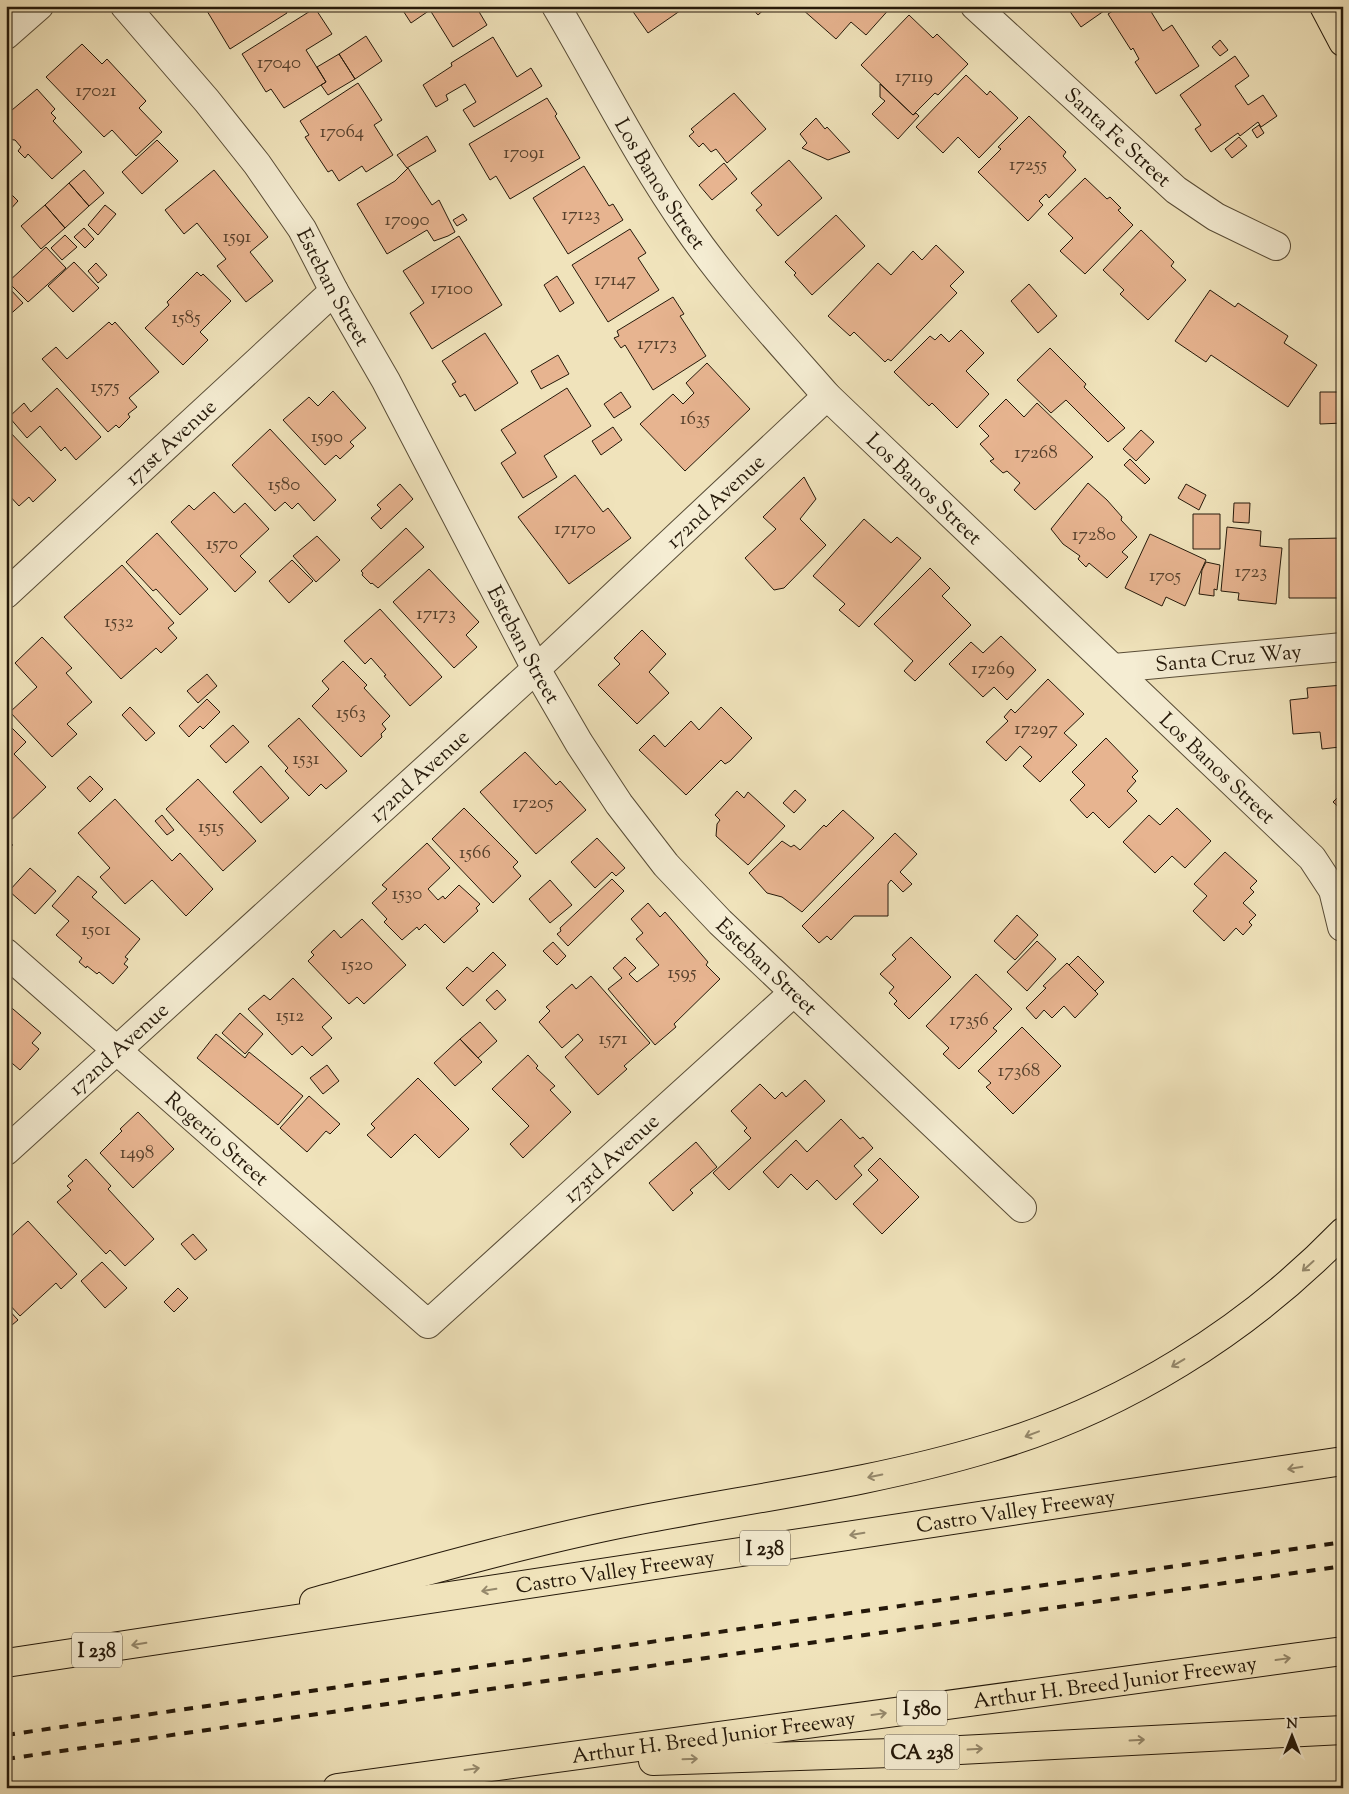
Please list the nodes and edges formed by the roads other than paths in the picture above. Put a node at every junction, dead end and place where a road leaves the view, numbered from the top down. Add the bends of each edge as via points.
1 (39, 6) edge
2 (126, 6) edge
3 (556, 6) edge
4 (975, 6) edge
5 (1324, 6) edge
6 (6, 35) edge
7 (1343, 42) edge
8 (1276, 246) dead end
9 (334, 291) junction
10 (827, 396) junction
11 (6, 594) edge
12 (1343, 647) edge
13 (1114, 668) junction
14 (536, 669) junction
15 (1342, 927) edge
16 (6, 952) edge
17 (794, 992) junction
18 (116, 1050) junction
19 (6, 1151) edge
20 (1022, 1208) dead end
21 (1343, 1232) edge
22 (428, 1324) joint
23 (1343, 1460) edge
24 (187, 1636) junction
25 (1343, 1651) edge
26 (6, 1663) edge
27 (1343, 1730) edge
28 (501, 1766) junction
29 (338, 1788) edge

1 - 6 street
2 - 9 street, Esteban Street via 257,164 302,229
3 - 10 street, Los Banos Street via 647,167 690,232
4 - 8 street, Santa Fe Street via 1176,190 1216,217
5 - 7 highway
9 - 11 street, 171st Avenue
9 - 14 street, Esteban Street via 386,381
10 - 13 street, Los Banos Street
10 - 14 street, 172nd Avenue
12 - 13 street, Santa Cruz Way
13 - 15 street, Los Banos Street via 1312,858 1333,890
14 - 17 street, Esteban Street via 619,804 666,865
14 - 18 street, 172nd Avenue
16 - 18 street, Rogerio Street
17 - 20 street, Esteban Street
17 - 22 street, 173rd Avenue
18 - 19 street, 172nd Avenue
18 - 22 street, Rogerio Street
21 -> 24 highway via 1257,1310 1195,1354 1128,1391 1028,1436 957,1458 877,1476 556,1538
23 -> 24 highway, Castro Valley Freeway / I 238
24 -> 26 highway, Castro Valley Freeway / I 238
28 -> 25 highway, Arthur H. Breed Junior Freeway / I 580
28 -> 27 highway, CA 238 via 921,1752
29 -> 28 highway

